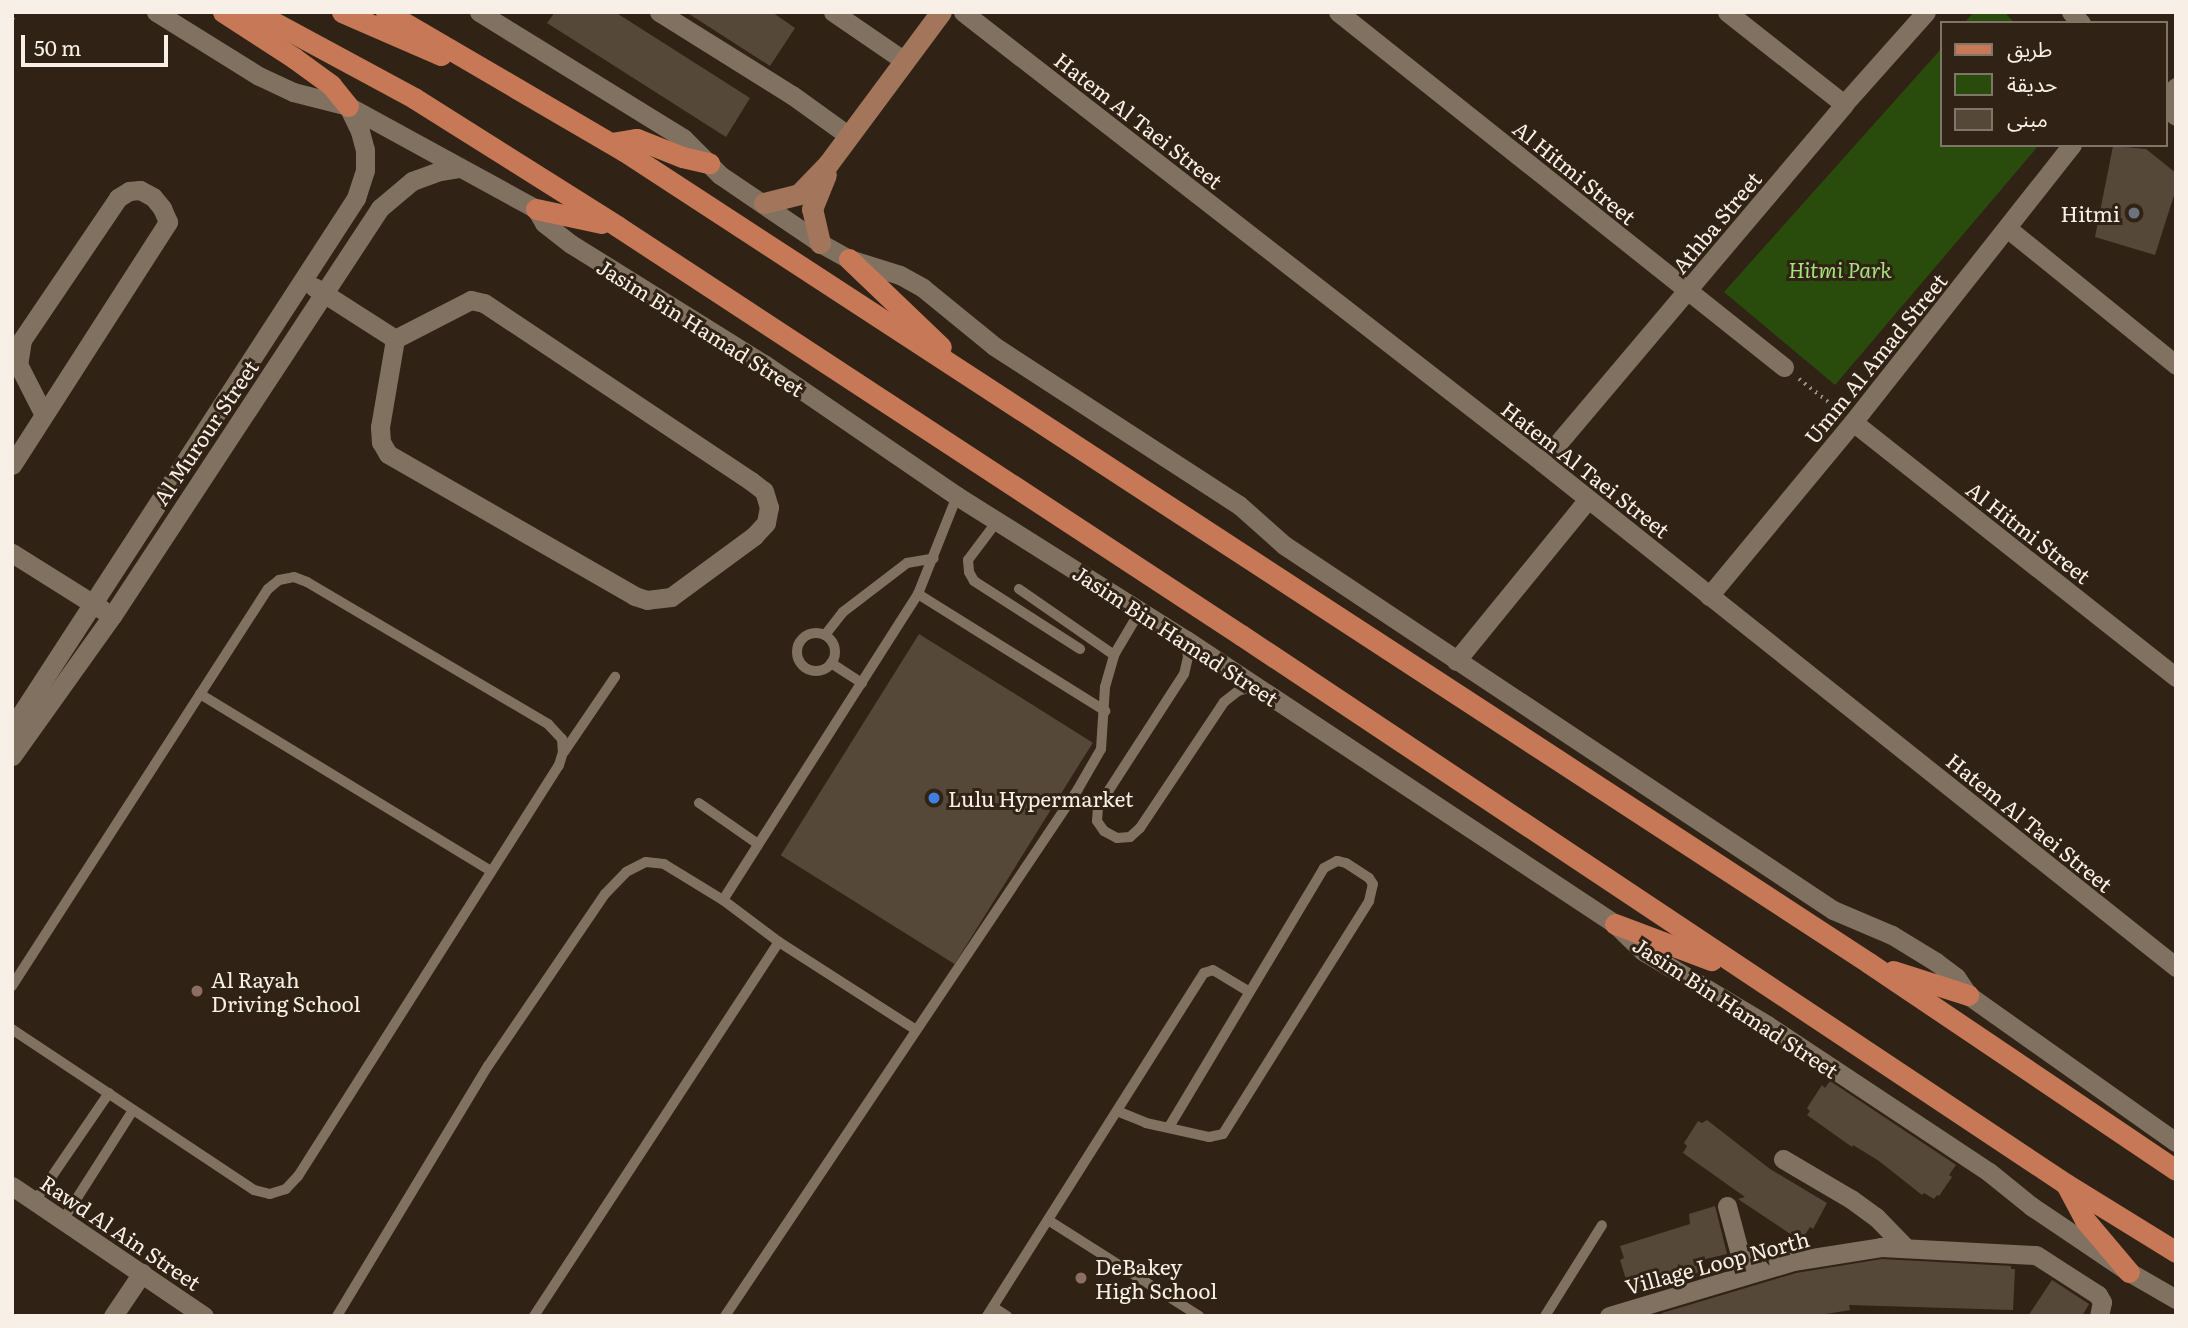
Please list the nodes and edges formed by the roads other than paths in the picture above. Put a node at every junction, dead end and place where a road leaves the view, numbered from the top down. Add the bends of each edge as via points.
1 (156, 12) edge
2 (223, 12) edge
3 (256, 12) edge
4 (342, 12) edge
5 (386, 12) edge
6 (479, 12) edge
7 (659, 12) edge
8 (833, 12) edge
9 (941, 12) edge
10 (963, 12) edge
11 (1338, 12) edge
12 (1727, 12) edge
13 (1926, 12) edge
14 (903, 60) junction
15 (492, 74) junction
16 (1844, 104) junction
17 (348, 106) junction
18 (849, 136) junction
19 (611, 143) junction
20 (2070, 147) edge
21 (709, 163) junction
22 (828, 164) junction
23 (460, 168) junction
24 (764, 204) junction
25 (536, 209) junction
26 (617, 226) junction
27 (2007, 228) junction
28 (820, 243) junction
29 (849, 259) junction
30 (304, 281) junction
31 (1688, 292) junction
32 (324, 294) junction
33 (395, 339) junction
34 (947, 362) junction
35 (2176, 365) edge
36 (1784, 366) road end
37 (43, 413) junction
38 (1853, 422) junction
39 (187, 460) junction
40 (1542, 462) junction
41 (12, 465) edge
42 (206, 472) junction
43 (957, 496) junction
44 (1588, 499) junction
45 (998, 520) junction
46 (12, 552) edge
47 (934, 558) junction
48 (1019, 589) dead end
49 (918, 594) junction
50 (1709, 596) junction
51 (93, 604) junction
52 (1140, 611) junction
53 (112, 616) junction
54 (825, 635) junction
55 (1186, 640) junction
56 (1080, 649) dead end
57 (1114, 655) junction
58 (1456, 661) junction
59 (831, 663) junction
60 (615, 677) dead end
61 (2176, 677) edge
62 (862, 682) junction
63 (1255, 686) junction
64 (200, 694) junction
65 (1105, 711) junction
66 (12, 728) edge
67 (564, 752) junction
68 (12, 756) edge
69 (699, 803) dead end
70 (758, 844) junction
71 (491, 871) junction
72 (723, 900) junction
73 (1615, 924) junction
74 (779, 942) junction
75 (1869, 963) junction
76 (2176, 967) edge
77 (12, 986) edge
78 (1767, 986) junction
79 (1248, 991) junction
80 (1968, 995) junction
81 (12, 1029) edge
82 (916, 1030) junction
83 (109, 1093) junction
84 (133, 1110) junction
85 (1117, 1111) junction
86 (1169, 1127) junction
87 (2176, 1142) edge
88 (1783, 1159) dead end
89 (2176, 1170) edge
90 (2066, 1184) junction
91 (12, 1186) edge
92 (35, 1201) junction
93 (1727, 1206) dead end
94 (62, 1220) junction
95 (1048, 1220) junction
96 (1602, 1225) dead end
97 (1905, 1247) junction
98 (2176, 1252) edge
99 (2129, 1272) junction
100 (142, 1273) junction
101 (1745, 1273) junction
102 (2176, 1299) edge
103 (990, 1311) edge
104 (113, 1316) edge
105 (204, 1316) edge
106 (337, 1316) edge
107 (534, 1316) edge
108 (725, 1316) edge
109 (1007, 1316) edge
110 (1199, 1316) edge
111 (1545, 1316) edge
112 (1609, 1316) edge
113 (2099, 1316) edge

1 - 17 street, Jasim Bin Hamad Street via 259,76 293,92
2 - 17 main road via 331,85
3 - 26 main road, Jasim Bin Hamad Street via 414,98
4 - 15 main road via 410,44
5 - 15 main road
6 - 21 street via 683,138
7 - 18 street
8 - 14 street
9 - 14 street
10 - 40 street, Hatem Al Taei Street
11 - 31 street, Al Hitmi Street
12 - 16 street
13 - 16 street, Athba Street
14 - 18 street
15 - 19 main road
16 - 31 street, Athba Street
17 - 23 street, Jasim Bin Hamad Street
17 - 30 street, Al Murour Street via 363,140 362,181
18 - 22 street
19 - 21 main road via 637,139
19 - 34 main road
20 - 27 street, Umm Al Amad Street
21 - 24 street
22 - 24 street via 799,194
22 - 28 street via 812,209
23 - 25 street, Jasim Bin Hamad Street
23 - 32 street, Al Murour Street via 428,173 395,192 371,220
24 - 28 street
25 - 26 main road
25 - 43 street, Jasim Bin Hamad Street via 544,223 570,244 764,364
26 - 78 main road, Jasim Bin Hamad Street
27 - 35 street
27 - 38 street, Umm Al Amad Street
28 - 29 street
29 - 34 main road via 935,340
29 - 58 street via 885,268 923,288 993,346 1230,499 1283,545
30 - 32 street
30 - 39 street, Al Murour Street
31 - 36 street, Al Hitmi Street
31 - 40 street, Athba Street
32 - 33 street
32 - 42 street, Al Murour Street
33 - 33 street via 458,304 484,303 764,491 769,507 766,523 671,597 647,600 635,596 387,454 380,427
34 - 75 main road
37 - 37 street via 167,222 153,197 140,190 118,198 22,340 18,364
37 - 41 street
38 - 50 street, Umm Al Amad Street
38 - 61 street, Al Hitmi Street
39 - 42 street
39 - 51 street, Al Murour Street
40 - 44 street, Hatem Al Taei Street
42 - 53 street, Al Murour Street
43 - 45 street, Jasim Bin Hamad Street
43 - 47 lane
44 - 50 street, Hatem Al Taei Street
44 - 58 street
45 - 52 street, Jasim Bin Hamad Street
45 - 56 lane via 968,560 974,581
46 - 51 street
47 - 49 lane
47 - 54 lane via 908,564 843,612
48 - 57 lane
49 - 62 lane
49 - 65 lane
50 - 76 street, Hatem Al Taei Street
51 - 53 street
51 - 66 street, Al Murour Street
52 - 55 street, Jasim Bin Hamad Street
52 - 57 lane
53 - 68 street, Al Murour Street
54 - 59 lane via 833,645
54 - 59 lane via 813,633 802,639 797,656 803,666 814,671
55 - 63 street, Jasim Bin Hamad Street
55 - 63 lane via 1184,674 1098,807 1097,821 1104,831 1117,838 1130,837 1140,828 1224,702
57 - 65 lane via 1105,687
58 - 80 street via 1833,910 1892,935 1936,962 1956,977
59 - 62 lane
60 - 67 lane
62 - 70 lane
63 - 73 street, Jasim Bin Hamad Street
64 - 67 lane via 268,589 279,580 294,577 548,724 559,733
64 - 71 lane
64 - 77 lane
65 - 82 lane via 1101,749 1078,789
67 - 71 lane
69 - 70 lane
70 - 72 lane
71 - 84 lane via 286,1189 270,1194 254,1191
72 - 74 lane
72 - 106 lane via 664,864 646,862 626,872 605,894 488,1066
73 - 78 main road via 1690,950
73 - 99 street, Jasim Bin Hamad Street via 1643,951 1778,1032 1989,1172
74 - 82 lane
74 - 107 lane
75 - 80 main road
75 - 89 main road
78 - 90 main road, Jasim Bin Hamad Street
79 - 85 lane via 1213,970 1204,973
79 - 86 lane
79 - 86 lane via 1324,868 1337,861 1346,863 1369,878 1373,884 1369,901 1226,1130 1214,1137
80 - 87 street
81 - 83 lane
82 - 108 lane
83 - 84 lane
83 - 92 lane
84 - 94 lane
85 - 86 lane
85 - 95 lane
88 - 97 street via 1876,1217
90 - 98 main road, Jasim Bin Hamad Street
90 - 99 main road via 2085,1220
91 - 92 street, Rawd Al Ain Street
92 - 94 street, Rawd Al Ain Street
93 - 101 street
94 - 100 street, Rawd Al Ain Street
95 - 103 lane
95 - 110 lane
96 - 111 lane
97 - 101 street, Village Loop North via 1793,1261
97 - 113 street, Village Loop North via 2036,1255 2098,1295 2102,1302
99 - 102 street, Jasim Bin Hamad Street
100 - 104 street
100 - 105 street, Rawd Al Ain Street
101 - 112 street, Village Loop North
103 - 109 lane

